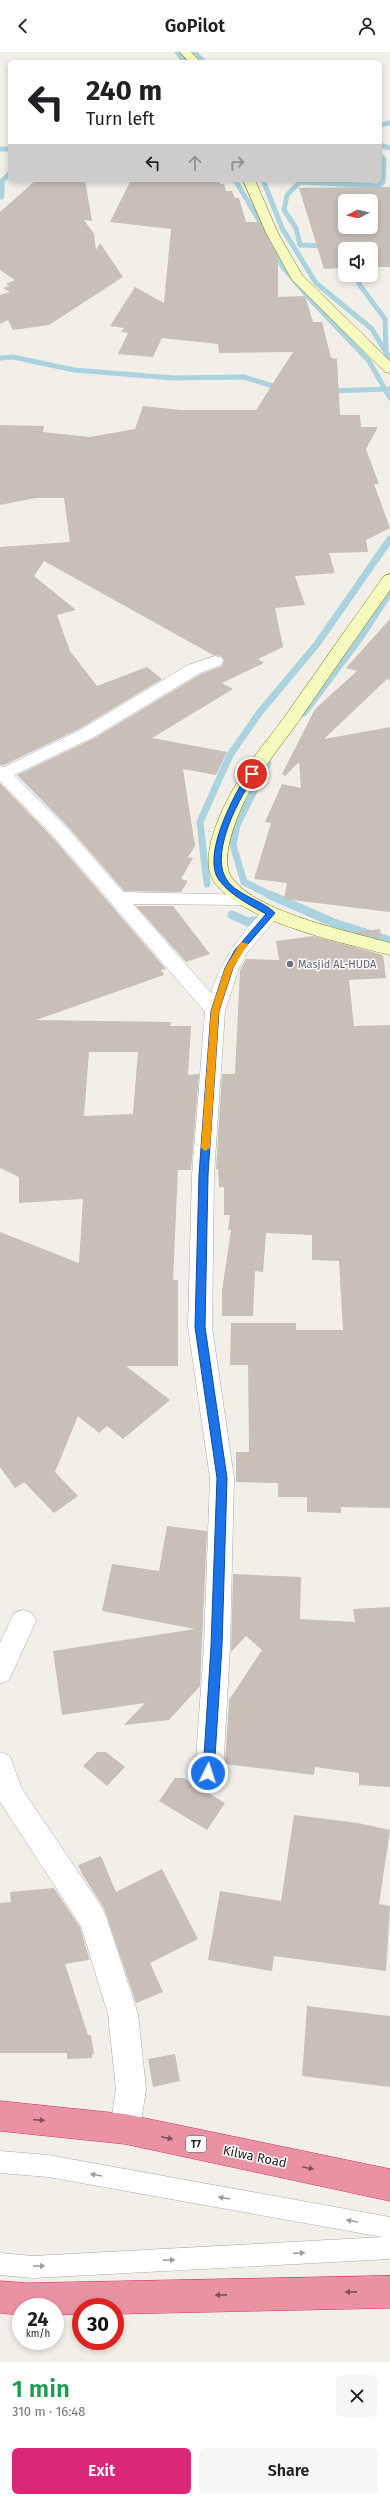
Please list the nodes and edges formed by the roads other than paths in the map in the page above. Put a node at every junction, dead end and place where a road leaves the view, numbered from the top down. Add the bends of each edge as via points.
1 (185, 52) edge
2 (193, 60) edge
3 (250, 182) edge
4 (387, 362) edge
5 (390, 579) edge
6 (215, 661) dead end
7 (1, 773) edge
8 (118, 898) junction
9 (245, 899) junction
10 (271, 913) junction
11 (390, 950) edge
12 (215, 1011) junction
13 (23, 1620) dead end
14 (0, 1672) edge
15 (0, 1765) edge
16 (208, 1773) dead end
17 (0, 2116) edge
18 (126, 2129) junction
19 (0, 2162) edge
20 (390, 2185) edge
21 (390, 2228) edge
22 (390, 2248) edge
23 (0, 2264) edge
24 (390, 2292) edge
25 (0, 2298) edge

1 - 2 street
3 - 4 street via 272,233 297,277
5 - 9 street via 243,787 226,822 218,863 222,878
6 - 7 street via 194,669 86,734
7 - 8 street via 62,834
8 - 9 street
8 - 12 street
9 - 10 street
10 - 11 street
10 - 12 street via 239,950 229,968
12 - 16 street via 203,1175 200,1327 222,1478 217,1646
13 - 14 street
15 - 18 street via 11,1796 93,1919 123,2014 131,2089
17 -> 18 highway, Kilwa Road / T7
18 -> 20 highway, Kilwa Road / T7
21 -> 19 lane via 48,2166
23 -> 22 lane via 34,2267
24 -> 25 highway

